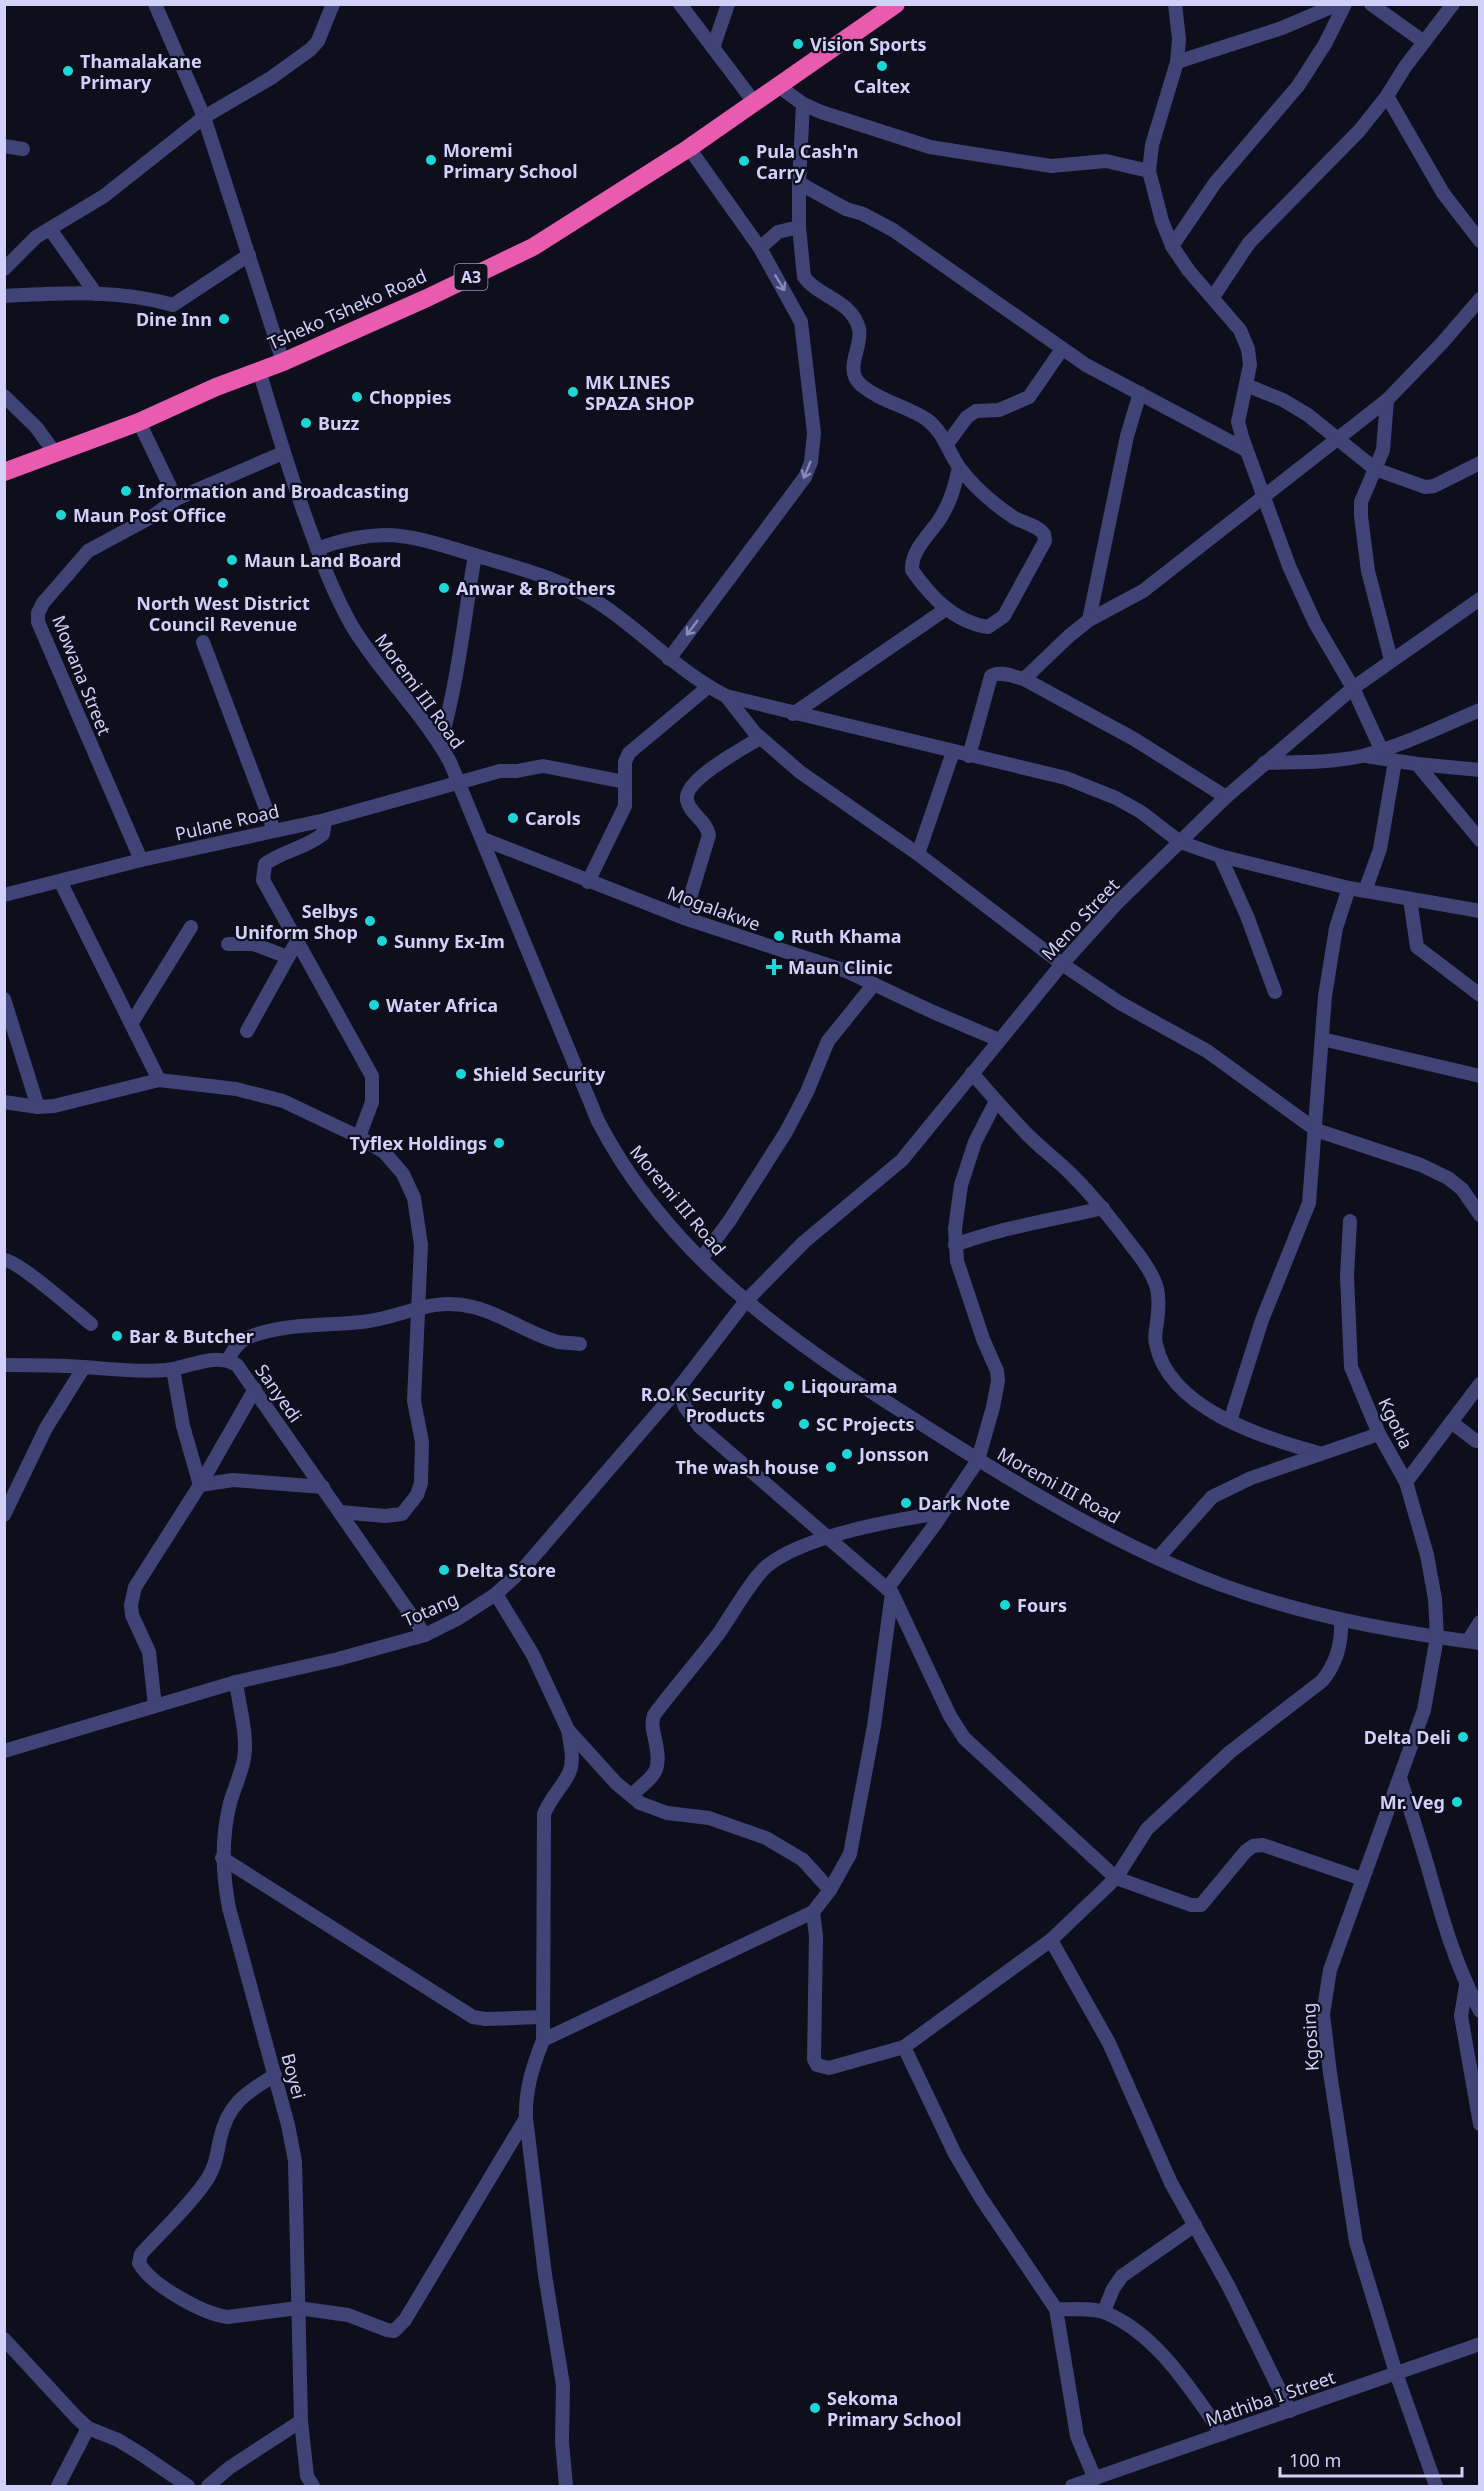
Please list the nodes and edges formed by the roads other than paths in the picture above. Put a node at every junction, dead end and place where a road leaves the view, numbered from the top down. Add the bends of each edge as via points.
1 (155, 4) edge
2 (333, 4) edge
3 (680, 4) edge
4 (728, 4) edge
5 (896, 4) edge
6 (1175, 4) edge
7 (1338, 4) edge
8 (1345, 4) edge
9 (1371, 4) edge
10 (1453, 4) edge
11 (1424, 42) junction
12 (713, 48) junction
13 (1177, 62) junction
14 (777, 85) junction
15 (1387, 96) junction
16 (754, 102) junction
17 (803, 104) junction
18 (204, 117) junction
19 (4, 146) edge
20 (689, 148) junction
21 (23, 149) dead end
22 (1149, 171) junction
23 (799, 183) junction
24 (799, 227) junction
25 (50, 229) junction
26 (1479, 241) edge
27 (1172, 246) junction
28 (760, 248) junction
29 (249, 255) junction
30 (4, 269) edge
31 (96, 294) junction
32 (4, 296) edge
33 (1213, 297) junction
34 (1479, 299) edge
35 (1062, 350) junction
36 (283, 362) junction
37 (259, 370) junction
38 (1246, 385) junction
39 (1140, 393) junction
40 (4, 396) edge
41 (1387, 400) junction
42 (139, 422) junction
43 (1339, 438) junction
44 (947, 444) junction
45 (1246, 450) junction
46 (55, 453) junction
47 (283, 453) junction
48 (1479, 463) edge
49 (959, 467) junction
50 (1375, 469) junction
51 (4, 472) edge
52 (1263, 497) junction
53 (176, 499) junction
54 (317, 549) junction
55 (476, 555) junction
56 (1479, 599) edge
57 (946, 609) junction
58 (1089, 620) junction
59 (203, 642) dead end
60 (669, 659) junction
61 (1391, 660) junction
62 (1024, 679) junction
63 (708, 687) junction
64 (1353, 688) junction
65 (726, 696) junction
66 (1479, 710) edge
67 (793, 714) junction
68 (760, 738) junction
69 (440, 744) junction
70 (1381, 749) junction
71 (953, 752) junction
72 (969, 756) junction
73 (1362, 756) junction
74 (1395, 761) junction
75 (1263, 763) junction
76 (1417, 764) junction
77 (1479, 770) edge
78 (625, 782) junction
79 (458, 783) junction
80 (1226, 797) junction
81 (325, 820) junction
82 (274, 830) junction
83 (483, 839) junction
84 (1479, 840) edge
85 (1180, 842) junction
86 (918, 854) junction
87 (1220, 856) junction
88 (141, 860) junction
89 (60, 881) junction
90 (588, 882) junction
91 (1349, 888) junction
92 (1365, 891) junction
93 (4, 895) edge
94 (1410, 899) junction
95 (1479, 911) edge
96 (684, 918) junction
97 (191, 927) dead end
98 (297, 941) junction
99 (228, 944) dead end
100 (288, 957) junction
101 (1062, 964) junction
102 (874, 984) junction
103 (1477, 988) edge
104 (1275, 992) dead end
105 (4, 999) edge
106 (131, 1024) junction
107 (247, 1032) dead end
108 (1322, 1039) junction
109 (999, 1040) junction
110 (972, 1073) junction
111 (1479, 1076) edge
112 (159, 1080) junction
113 (996, 1101) junction
114 (4, 1102) edge
115 (38, 1107) junction
116 (1316, 1130) junction
117 (359, 1137) junction
118 (1103, 1208) junction
119 (1479, 1215) edge
120 (1350, 1221) dead end
121 (955, 1245) junction
122 (702, 1259) junction
123 (4, 1260) edge
124 (745, 1302) junction
125 (418, 1307) junction
126 (91, 1324) dead end
127 (580, 1344) dead end
128 (228, 1360) junction
129 (4, 1365) edge
130 (84, 1367) junction
131 (173, 1369) junction
132 (1479, 1384) edge
133 (255, 1389) junction
134 (678, 1389) junction
135 (1230, 1422) junction
136 (1451, 1422) junction
137 (1379, 1434) junction
138 (1478, 1442) edge
139 (1319, 1453) junction
140 (978, 1460) junction
141 (1406, 1482) junction
142 (200, 1485) junction
143 (323, 1487) junction
144 (340, 1512) junction
145 (941, 1513) junction
146 (4, 1515) edge
147 (827, 1539) junction
148 (1158, 1558) junction
149 (890, 1591) junction
150 (496, 1594) junction
151 (1341, 1621) junction
152 (1479, 1622) edge
153 (425, 1635) junction
154 (1437, 1637) junction
155 (1474, 1642) edge
156 (236, 1682) junction
157 (155, 1706) junction
158 (568, 1730) junction
159 (4, 1751) edge
160 (1400, 1778) junction
161 (631, 1795) junction
162 (222, 1858) junction
163 (1116, 1878) junction
164 (1362, 1880) junction
165 (830, 1890) junction
166 (813, 1912) junction
167 (1051, 1940) junction
168 (1466, 1986) junction
169 (1479, 2011) edge
170 (542, 2017) junction
171 (543, 2040) junction
172 (904, 2047) junction
173 (275, 2075) junction
174 (526, 2118) junction
175 (1479, 2124) edge
176 (1195, 2225) junction
177 (298, 2308) junction
178 (1056, 2309) junction
179 (1104, 2312) junction
180 (4, 2340) edge
181 (1479, 2344) edge
182 (1396, 2373) junction
183 (1290, 2410) junction
184 (301, 2421) junction
185 (88, 2428) junction
186 (1222, 2434) junction
187 (1095, 2479) junction
188 (1073, 2486) edge
189 (58, 2487) edge
190 (188, 2487) edge
191 (208, 2487) edge
192 (313, 2487) edge
193 (566, 2487) edge
194 (1436, 2487) edge

1 - 18 street
2 - 18 street via 311,49 271,78
3 - 12 street
4 - 12 street
5 - 14 highway, Tsheko Tsheko Road / A3
6 - 13 street
7 - 13 street via 1282,28
8 - 27 street via 1298,86 1215,183
9 - 11 street
10 - 11 street
11 - 15 street
12 - 16 street
13 - 22 street via 1152,145
14 - 16 highway, Tsheko Tsheko Road / A3
14 - 17 street
15 - 26 street via 1443,193
15 - 33 street via 1359,131 1255,237
16 - 20 highway, Tsheko Tsheko Road / A3
17 - 22 street via 851,124 930,147 1051,166 1106,161
17 - 23 street
18 - 25 street via 104,196
18 - 29 street
19 - 21 street
20 - 28 street
20 - 36 highway, Tsheko Tsheko Road / A3 via 533,247
22 - 27 street
23 - 24 street
23 - 35 street via 893,230
24 - 28 street via 778,232
24 - 44 street via 804,277 836,299 859,328 853,366 860,384 926,420 938,429
25 - 30 street via 36,237
25 - 31 street
27 - 33 street
28 -> 60 street via 801,322 814,433 811,462 797,489
29 - 31 street via 173,305 136,296
29 - 36 street
31 - 32 street
33 - 38 street via 1240,330 1248,350
34 - 41 street
35 - 39 street
35 - 44 street via 1029,397 999,410 976,411
36 - 37 highway, Tsheko Tsheko Road / A3
37 - 42 highway, Tsheko Tsheko Road / A3
37 - 47 street, Moremi III Road
38 - 43 street via 1283,400
38 - 45 street via 1238,422
39 - 45 street
39 - 58 street via 1127,436
40 - 46 street via 36,427
41 - 43 street
41 - 50 street via 1383,450
42 - 46 highway, Tsheko Tsheko Road / A3
42 - 53 street
43 - 50 street
43 - 52 street
44 - 49 street
45 - 52 street
46 - 51 highway, Tsheko Tsheko Road / A3
47 - 53 street, Mowana Street
47 - 54 street, Moremi III Road
48 - 50 street via 1425,487
49 - 57 street via 949,502 918,548 911,566
49 - 57 street via 990,499 1013,517 1042,531 1045,539 1004,616 997,622 988,627 973,625
50 - 61 street via 1361,502 1360,516 1368,571
52 - 58 street via 1143,591
52 - 64 street via 1315,623
53 - 88 street, Mowana Street via 88,551 38,613 38,622
54 - 55 street via 337,541 392,535
54 - 69 street, Moremi III Road via 351,624 388,680
55 - 60 street via 581,592
55 - 69 street via 456,680
56 - 61 street, Meno Street
57 - 67 street
58 - 62 street
59 - 82 street
60 - 63 street
61 - 64 street, Meno Street
62 - 72 street via 997,673 992,676
62 - 80 street via 1134,738
63 - 65 street
63 - 78 street via 628,753
64 - 70 street
64 - 75 street, Meno Street
65 - 67 street
65 - 68 street
66 - 70 street
67 - 71 street
68 - 86 street via 800,772
68 - 96 street via 715,765 690,787 688,804 708,828 709,835
69 - 79 street, Moremi III Road
70 - 73 street
71 - 72 street
71 - 86 street
72 - 85 street via 1066,778 1116,798
73 - 74 street
73 - 75 street
74 - 76 street
74 - 92 street via 1380,849
75 - 80 street, Meno Street
76 - 77 street
76 - 84 street
78 - 79 street, Pulane Road via 543,766 500,771
78 - 90 street via 621,818
79 - 81 street, Pulane Road
79 - 83 street, Moremi III Road
80 - 85 street, Meno Street
81 - 82 street, Pulane Road
81 - 98 street via 323,834 314,841 278,854 265,864 263,880
82 - 88 street, Pulane Road
83 - 90 street, Mogalakwe
83 - 122 street, Moremi III Road via 571,1060 608,1141 632,1179
85 - 87 street
85 - 101 street, Meno Street
86 - 101 street
87 - 91 street
87 - 104 street
88 - 89 street, Pulane Road
89 - 93 street, Pulane Road
89 - 106 street
90 - 96 street, Mogalakwe
91 - 92 street
91 - 108 street via 1336,928
92 - 94 street
94 - 95 street
94 - 103 street via 1417,947
96 - 102 street, Mogalakwe via 846,971
97 - 106 street
98 - 100 street
98 - 117 street via 372,1076 372,1102
99 - 100 street via 253,944
100 - 107 street
101 - 109 street, Meno Street
101 - 116 street via 1120,1003 1207,1051
102 - 109 street, Mogalakwe
102 - 122 street via 828,1041 786,1131
105 - 115 street
106 - 112 street
108 - 111 street
108 - 116 street
109 - 110 street, Meno Street
110 - 113 street
110 - 124 street, Meno Street via 902,1160 804,1242
112 - 115 street
112 - 117 street via 237,1089 283,1101
113 - 118 street
113 - 121 street via 975,1142 961,1185
114 - 115 street
116 - 119 street via 1448,1178 1462,1190
116 - 135 street via 1305,1217 1262,1320
117 - 125 street via 384,1152 403,1174 414,1198 421,1245
118 - 121 street via 1010,1227
118 - 135 street via 1153,1275 1159,1292 1155,1341 1159,1356 1170,1374 1207,1408
120 - 137 street, Kgotla via 1347,1276 1351,1367
121 - 140 street via 973,1311 997,1371 993,1407
122 - 124 street, Moremi III Road
123 - 126 street via 23,1269
124 - 134 street, Totang
124 - 140 street, Moremi III Road via 825,1362
125 - 127 street via 446,1302 475,1307 558,1342
125 - 128 street via 364,1322 292,1327 248,1338 236,1346
125 - 144 street via 414,1401 422,1442 417,1495 402,1514
128 - 131 street, Sanyedi via 215,1358
128 - 133 street, Sanyedi via 237,1365
129 - 130 street, Sanyedi
130 - 131 street, Sanyedi via 144,1372
130 - 146 street via 46,1428
131 - 142 street via 183,1426
132 - 136 street
133 - 142 street
133 - 143 street, Sanyedi
134 - 147 street via 700,1427
134 - 150 street, Totang via 523,1569
135 - 139 street via 1275,1441
136 - 138 street
136 - 141 street
137 - 139 street
137 - 141 street, Kgotla
139 - 148 street via 1212,1497
140 - 145 street
140 - 148 street, Moremi III Road
141 - 154 street, Kgotla via 1427,1555
142 - 143 street via 233,1479
142 - 157 street via 135,1587 131,1605 148,1652
143 - 144 street, Sanyedi
144 - 153 street, Sanyedi
145 - 147 street via 898,1519
145 - 149 street
147 - 149 street
147 - 161 street via 791,1551 764,1568 654,1715 651,1724 659,1759 657,1768 651,1779
148 - 151 street, Moremi III Road via 1221,1584
149 - 163 street via 964,1738
149 - 165 street via 874,1726 850,1854
150 - 153 street, Totang
150 - 158 street via 532,1655
151 - 154 street, Moremi III Road
151 - 163 street via 1342,1639 1337,1655 1322,1681 1230,1752 1147,1829
152 - 155 street
153 - 156 street, Totang
154 - 155 street, Moremi III Road
154 - 160 street, Kgosing via 1424,1710
156 - 157 street, Totang
156 - 162 street, Boyei via 244,1760 229,1808
157 - 159 street, Totang
158 - 161 street
158 - 170 street via 570,1771 544,1814
160 - 164 street, Kgosing
160 - 168 street via 1446,1936
161 - 165 street via 640,1803 667,1813 709,1818 766,1838 802,1860
162 - 170 street via 473,2017
162 - 173 street, Boyei via 229,1908
163 - 164 street via 1191,1905 1201,1905 1246,1851 1263,1845
163 - 167 street
164 - 182 street, Kgosing via 1330,1970 1323,2014 1356,2242
165 - 166 street
166 - 171 street
166 - 172 street via 817,2066 829,2068
167 - 172 street
167 - 176 street via 1109,2043 1171,2183
168 - 169 street
168 - 175 street via 1461,2016
170 - 171 street
171 - 174 street via 525,2095
172 - 178 street via 955,2154
173 - 177 street, Boyei via 295,2161
173 - 177 street via 242,2096 228,2115 217,2162 207,2179 141,2254 139,2263 145,2274 216,2316
174 - 177 street via 394,2331 348,2315
174 - 193 street via 563,2385 561,2442
176 - 179 street via 1122,2276
176 - 183 street
177 - 184 street, Boyei
178 - 179 street
178 - 187 street via 1077,2436
179 - 186 street via 1125,2323 1164,2356
180 - 185 street
181 - 182 street, Mathiba I Street
182 - 183 street, Mathiba I Street
182 - 194 street, Kgosing
183 - 186 street, Mathiba I Street
184 - 191 street via 229,2468
184 - 192 street, Boyei via 307,2476
185 - 189 street
185 - 190 street via 118,2440
186 - 187 street, Mathiba I Street
187 - 188 street, Mathiba I Street

